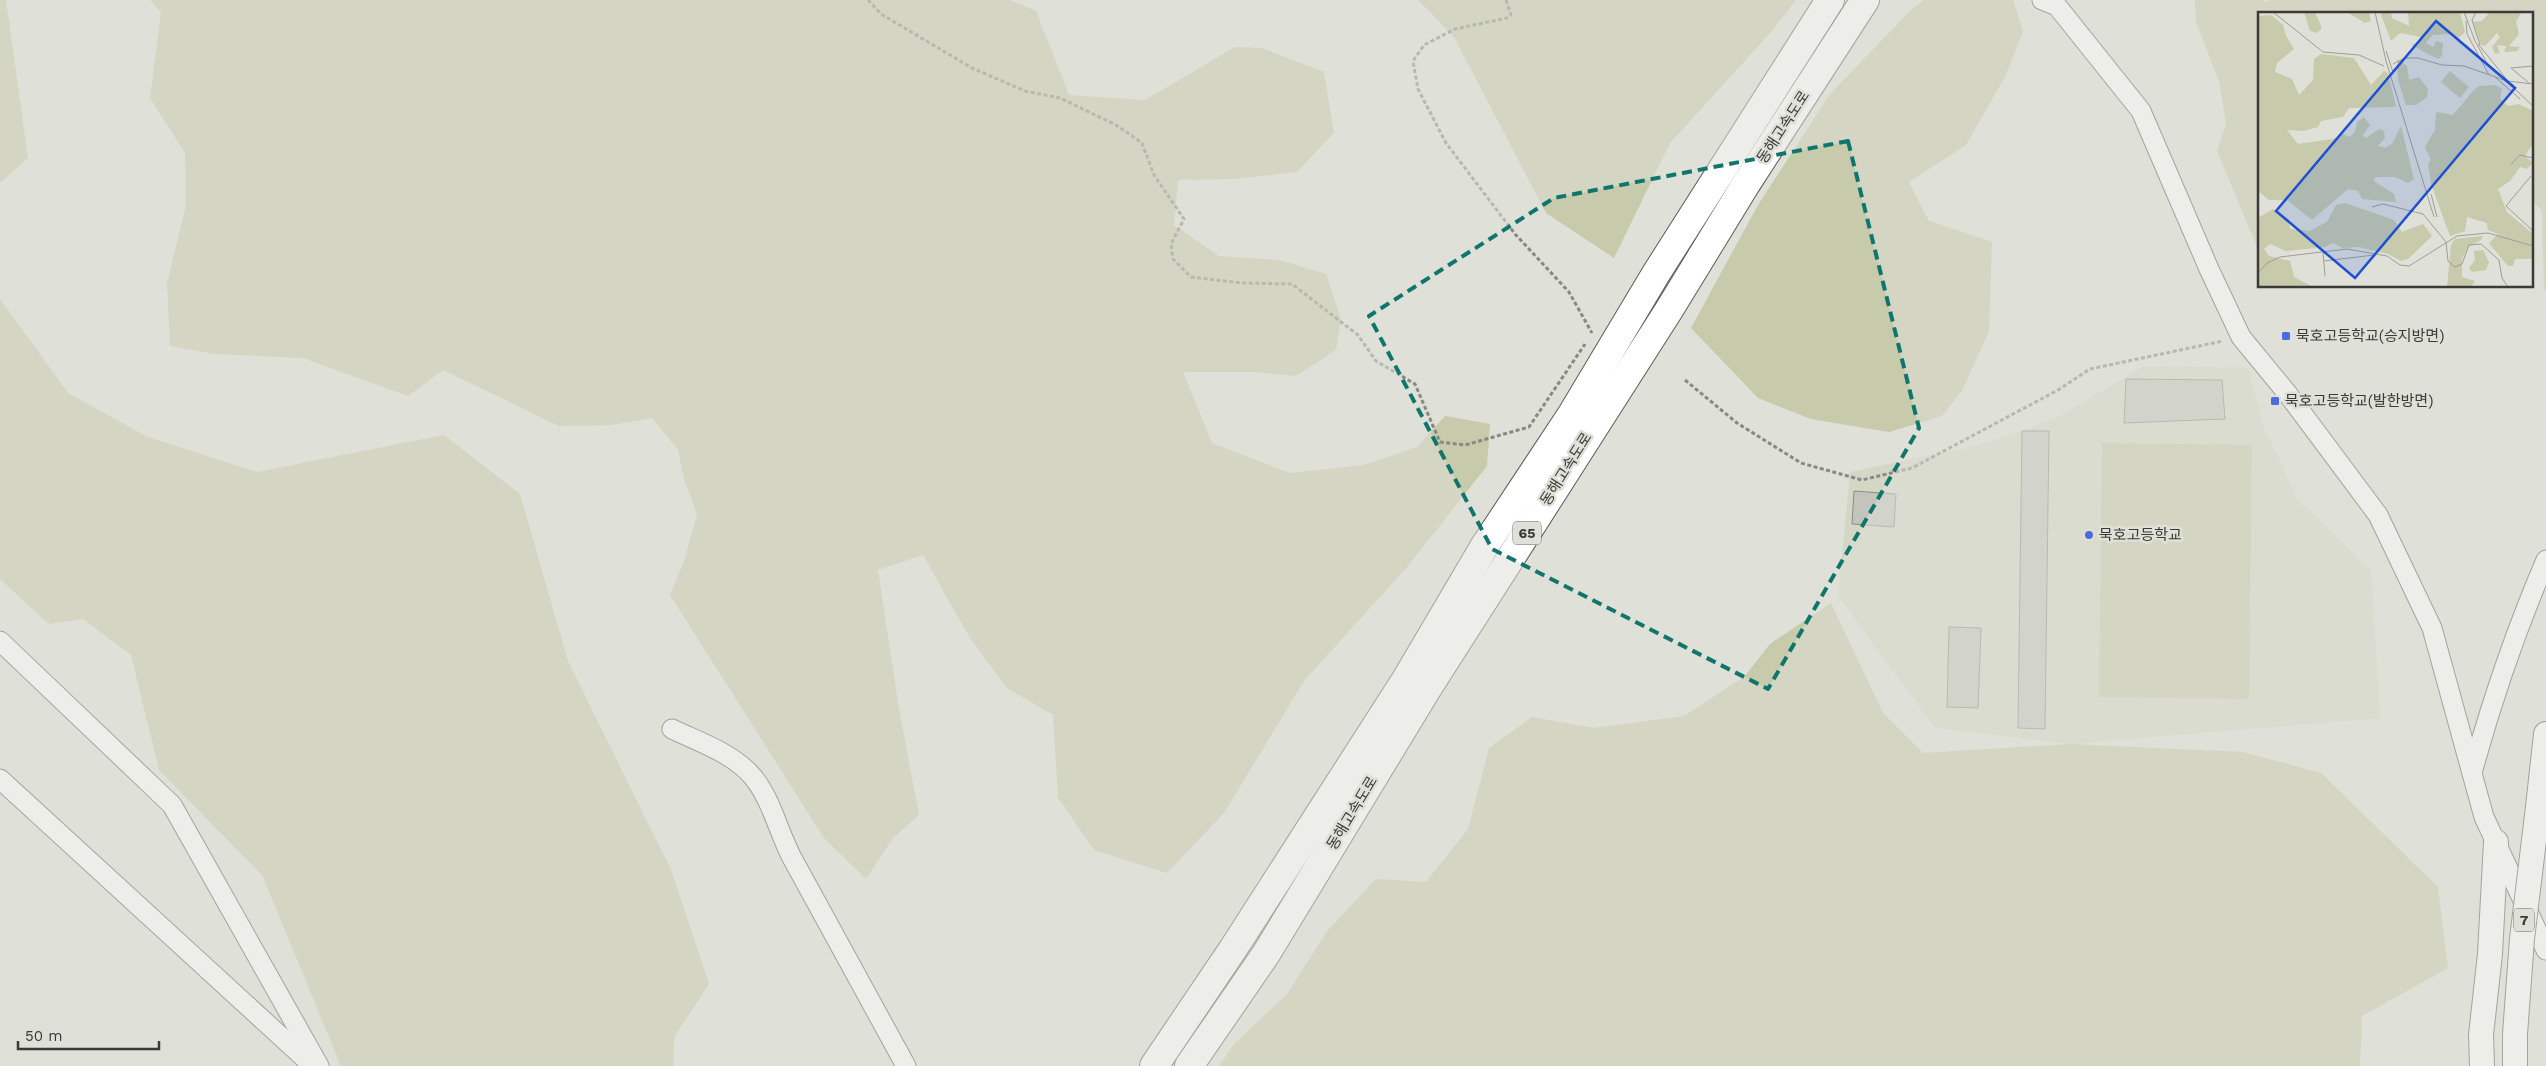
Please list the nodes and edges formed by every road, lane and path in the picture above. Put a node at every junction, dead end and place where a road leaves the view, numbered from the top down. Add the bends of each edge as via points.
1 (868, 0) edge
2 (1506, 0) edge
3 (1830, 0) edge
4 (1865, 0) edge
5 (2042, 0) edge
6 (2240, 337) junction
7 (1685, 380) dead end
8 (2546, 560) edge
9 (0, 641) edge
10 (672, 729) dead end
11 (2546, 734) edge
12 (2472, 774) junction
13 (0, 778) edge
14 (2496, 842) junction
15 (2546, 950) edge
16 (313, 1066) edge
17 (319, 1066) edge
18 (906, 1066) edge
19 (1154, 1066) edge
20 (1189, 1066) edge
21 (2482, 1066) edge
22 (2515, 1066) edge

1 - 2 path via 881,14 972,68 1025,91 1060,98 1116,124 1142,143 1154,175 1184,219 1171,244 1173,259 1191,277 1241,283 1292,284 1358,336 1376,361 1415,384 1440,442 1465,445 1529,426 1593,332 1569,292 1515,234 1446,142 1418,89 1413,61 1424,45 1455,29 1507,18 1511,10
3 - 19 highway, 동해고속도로 / 65 via 1657,272 1572,414 1484,547 1405,681
4 - 20 highway, 동해고속도로 / 65 via 1427,689 1266,954
5 - 6 street via 2057,6 2141,111
6 - 7 path via 2090,369 2058,390 1912,468 1862,480 1801,463 1737,423
6 - 12 street via 2287,393 2378,515 2432,628
8 - 12 street via 2524,610 2491,703
9 - 17 street via 172,805
10 - 18 street via 726,755 752,776 763,791 781,835
11 - 22 main road, 7, bridge via 2522,939
12 - 14 street via 2484,817
13 - 16 street
14 - 15 street
14 - 21 main road via 2490,954 2481,1035

